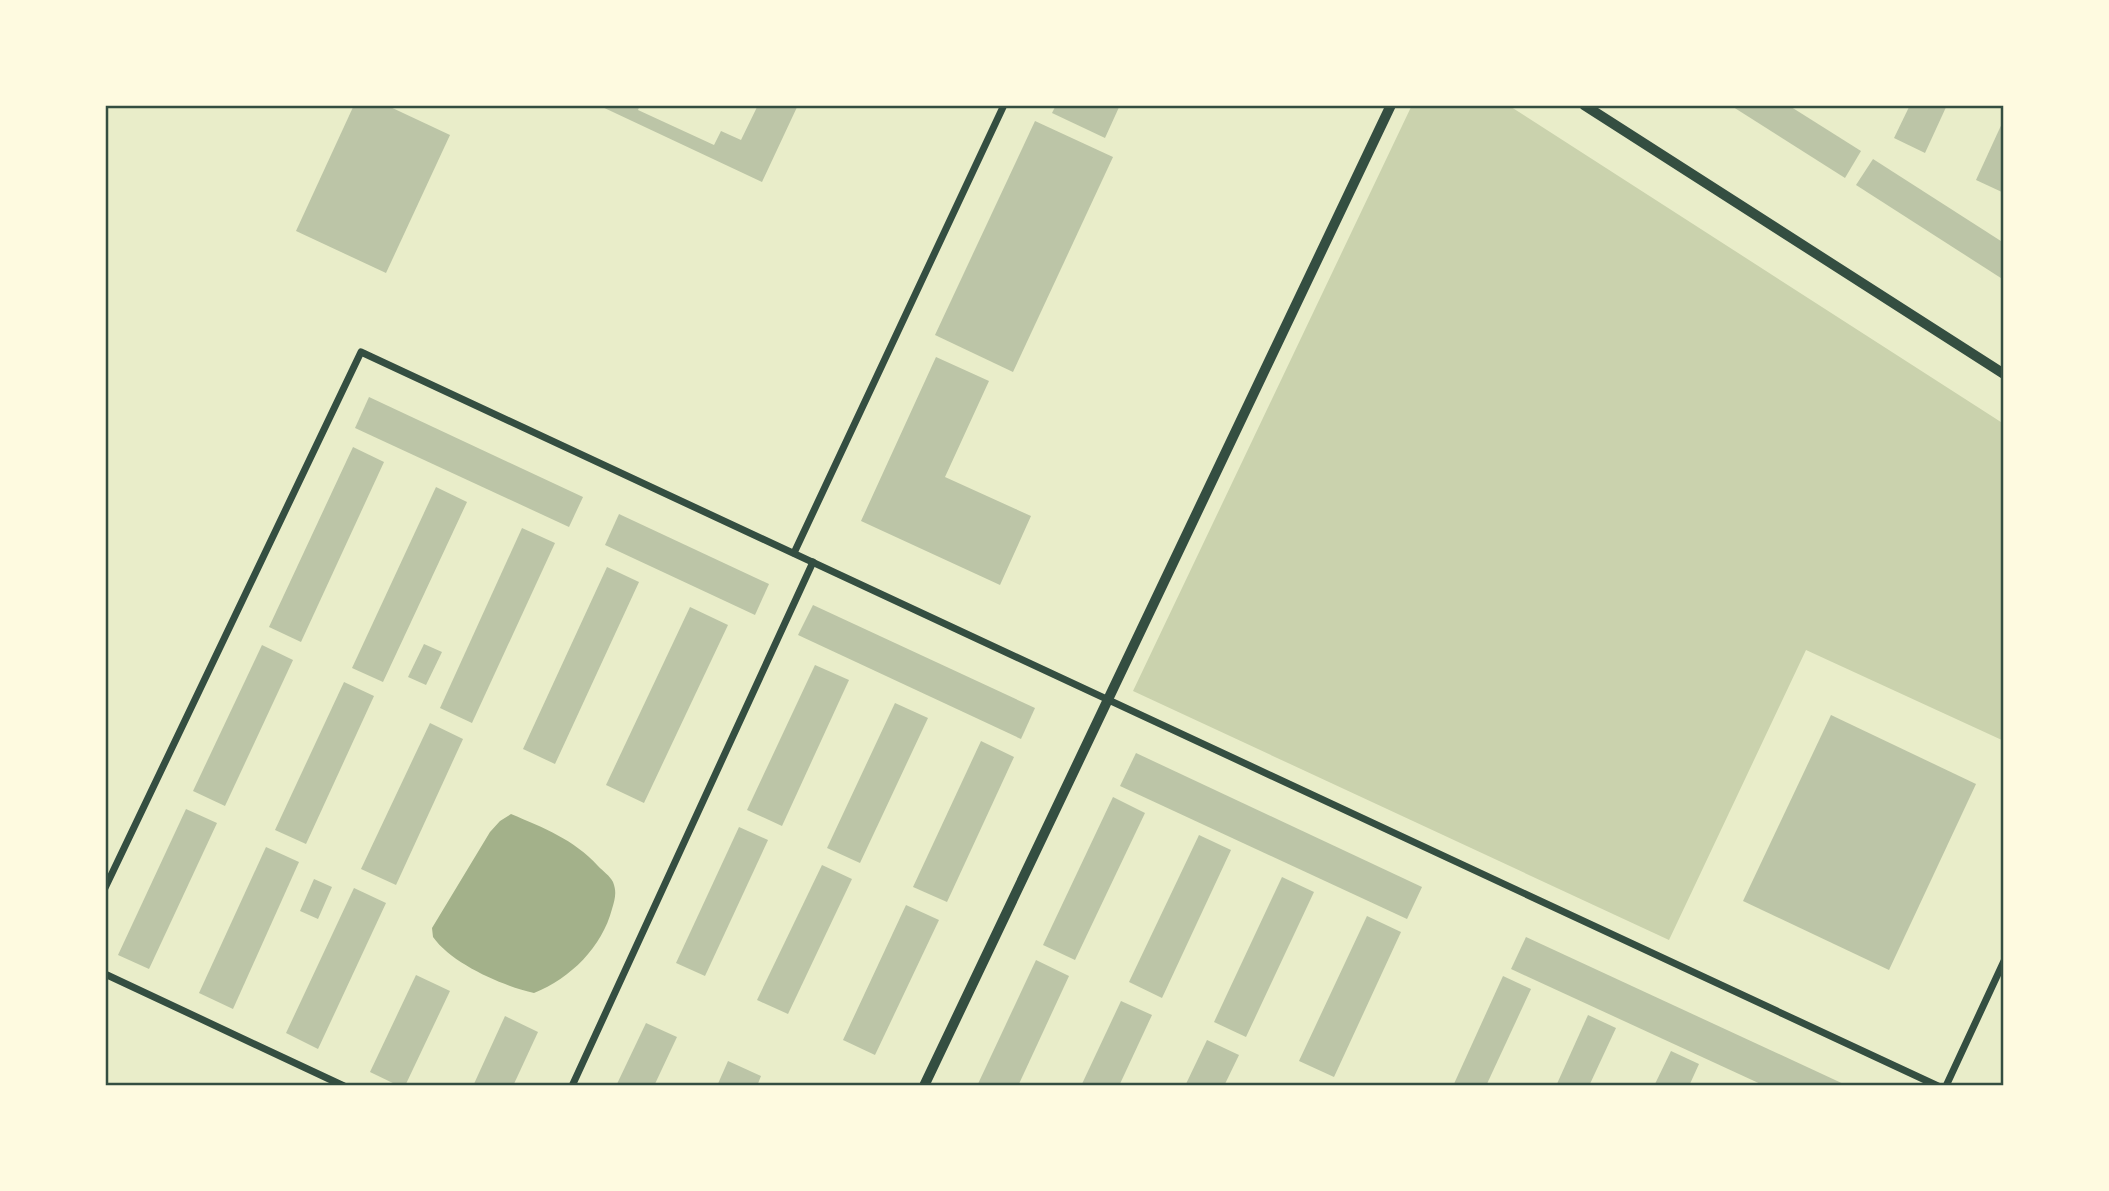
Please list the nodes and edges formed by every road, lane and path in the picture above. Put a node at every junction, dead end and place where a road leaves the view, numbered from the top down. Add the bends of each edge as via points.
1 (1004, 105) edge
2 (1391, 105) edge
3 (1584, 105) edge
4 (2004, 374) edge
5 (794, 553) junction
6 (813, 562) junction
7 (1107, 699) junction
8 (105, 888) edge
9 (2004, 961) edge
10 (105, 974) edge
11 (344, 1086) edge
12 (572, 1086) edge
13 (924, 1086) edge
14 (1938, 1086) edge
15 (1946, 1086) edge

1 - 5 street
2 - 7 street
3 - 4 street
5 - 6 street
5 - 8 street via 361,352
6 - 7 street
6 - 12 street
7 - 13 street
7 - 14 street
9 - 15 street
10 - 11 street

